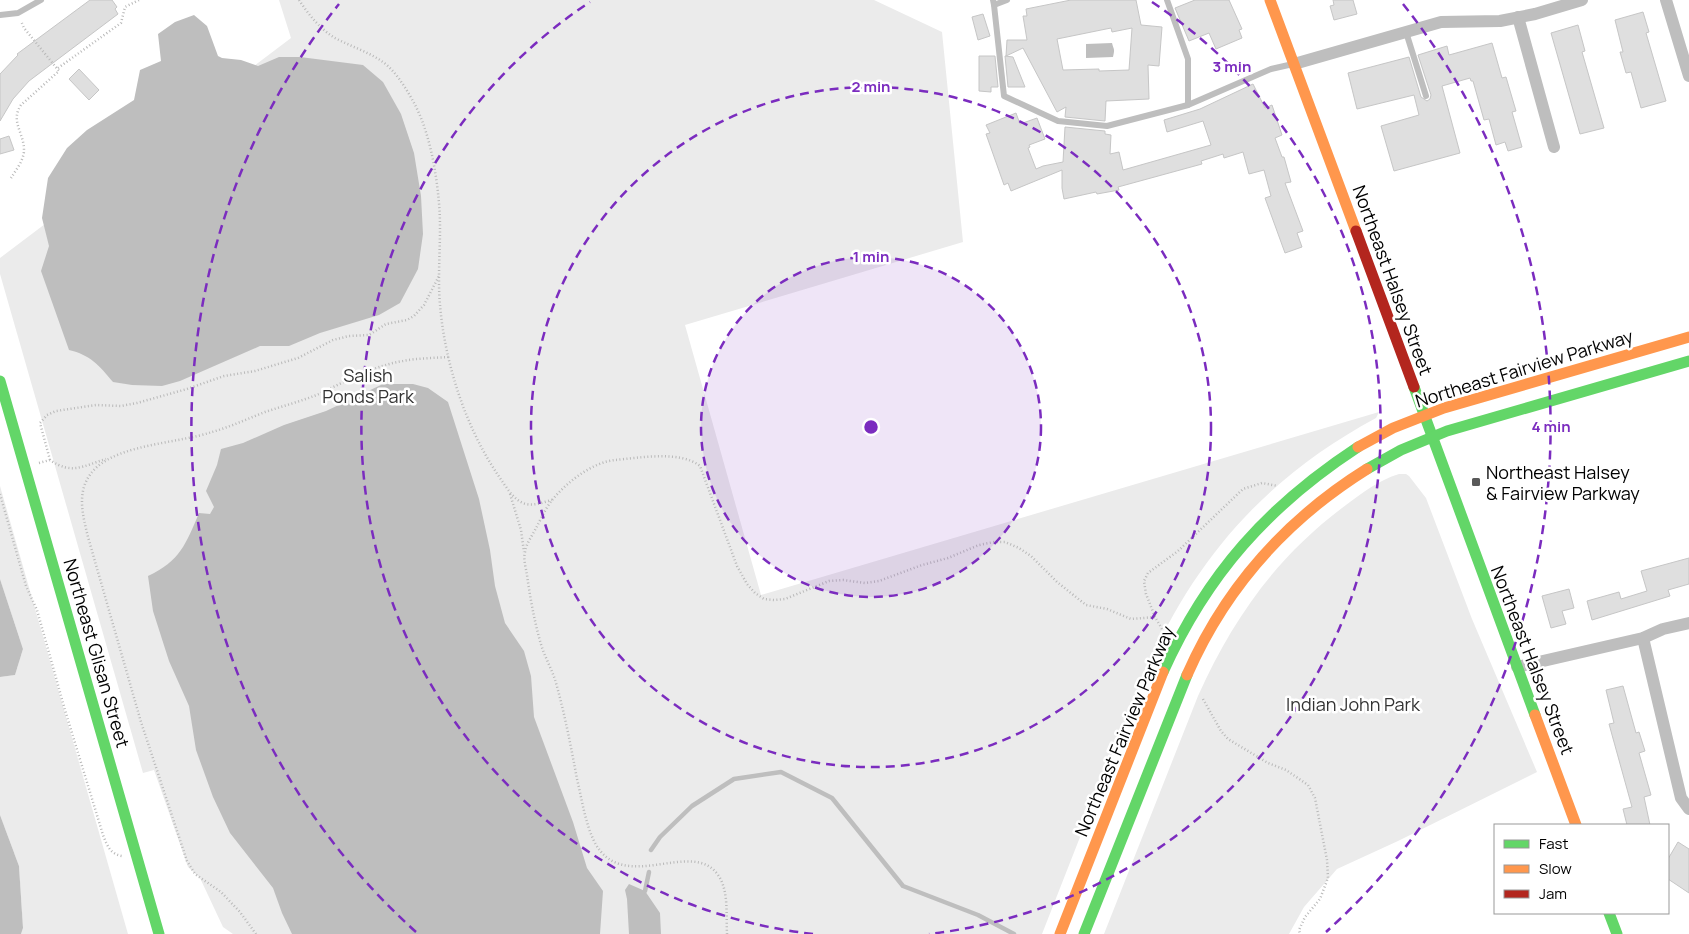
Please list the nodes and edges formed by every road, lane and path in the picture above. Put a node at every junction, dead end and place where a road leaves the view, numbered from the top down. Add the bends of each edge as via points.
1 (41, 0) edge
2 (139, 0) edge
3 (299, 0) edge
4 (1007, 0) edge
5 (1166, 0) edge
6 (1270, 0) edge
7 (1582, 0) edge
8 (1666, 0) edge
9 (993, 3) edge
10 (18, 13) junction
11 (0, 15) edge
12 (1518, 17) junction
13 (1406, 32) junction
14 (1294, 64) junction
15 (57, 69) junction
16 (1689, 76) edge
17 (1426, 96) dead end
18 (1188, 105) junction
19 (1554, 148) dead end
20 (11, 178) dead end
21 (440, 274) junction
22 (1689, 337) edge
23 (449, 357) junction
24 (1689, 360) edge
25 (0, 381) edge
26 (1424, 416) junction
27 (1432, 437) junction
28 (108, 458) junction
29 (50, 460) junction
30 (25, 466) junction
31 (509, 492) junction
32 (0, 494) edge
33 (1291, 495) junction
34 (552, 500) junction
35 (524, 553) junction
36 (1154, 617) junction
37 (1689, 623) edge
38 (1162, 629) dead end
39 (1643, 638) junction
40 (1517, 667) junction
41 (1203, 698) dead end
42 (1689, 810) edge
43 (1576, 824) edge
44 (138, 860) junction
45 (1609, 914) edge
46 (159, 934) edge
47 (256, 934) edge
48 (727, 934) edge
49 (1060, 934) edge
50 (1084, 934) edge
51 (1300, 934) edge
52 (1617, 934) edge

1 - 10 lane
2 - 15 path via 125,6 121,23
3 - 21 path via 321,28 380,60 395,73 413,101 435,174 441,234
4 - 9 lane
5 - 18 lane via 1188,59
6 - 14 main road, Northeast Halsey Street
7 - 12 street
8 - 16 street
9 - 18 lane via 1004,96 1058,121 1107,126
10 - 11 lane
10 - 15 path via 24,28
12 - 13 street via 1500,21 1441,22
12 - 19 street
13 - 14 street
13 - 17 lane
14 - 18 lane via 1271,69
14 - 26 main road, Northeast Halsey Street
15 - 20 path via 59,71 18,110 16,120 24,149
21 - 23 path via 440,305
21 - 29 path via 424,305 414,316 386,324 374,333 333,340 298,358 224,376 137,403 56,411 47,415 40,423
22 - 26 main road, Northeast Fairview Parkway via 1457,403
23 - 28 path via 404,360 386,365 237,424
23 - 31 path via 469,423 485,456
24 - 27 main road, Northeast Fairview Parkway
25 - 30 main road, Northeast Glisan Street
26 - 27 main road, Northeast Halsey Street
26 - 33 main road, Northeast Fairview Parkway via 1362,445
27 - 40 main road, Northeast Halsey Street
27 - 50 main road, Northeast Fairview Parkway via 1394,454 1324,496 1278,539 1225,604 1190,670
28 - 29 path via 73,469 60,467
28 - 47 path via 88,477 81,508 153,759 187,861 195,874 221,892 240,912
29 - 30 path
30 - 44 main road, Northeast Glisan Street
31 - 34 path via 526,504
31 - 35 path via 521,530
32 - 44 path via 103,835 115,855
33 - 36 path via 1279,486 1262,483 1242,489 1178,551 1148,573 1144,581
33 - 49 main road, Northeast Fairview Parkway via 1226,564 1176,644
34 - 35 path
34 - 36 path via 586,470 605,462 668,456 688,459 700,466 737,566 747,584 764,599 784,599 829,581 880,581 979,545 1005,542 1031,556 1086,605 1131,619
35 - 48 path via 541,642 556,683 584,813 595,842 610,861 631,867 696,862 710,866 719,876 725,894
36 - 38 path
37 - 39 street
39 - 40 street
39 - 42 street via 1682,798
40 - 43 main road, Northeast Halsey Street
41 - 51 path via 1228,740 1286,770 1308,785 1315,798 1328,878 1320,899 1305,917
44 - 46 main road, Northeast Glisan Street
45 - 52 main road

